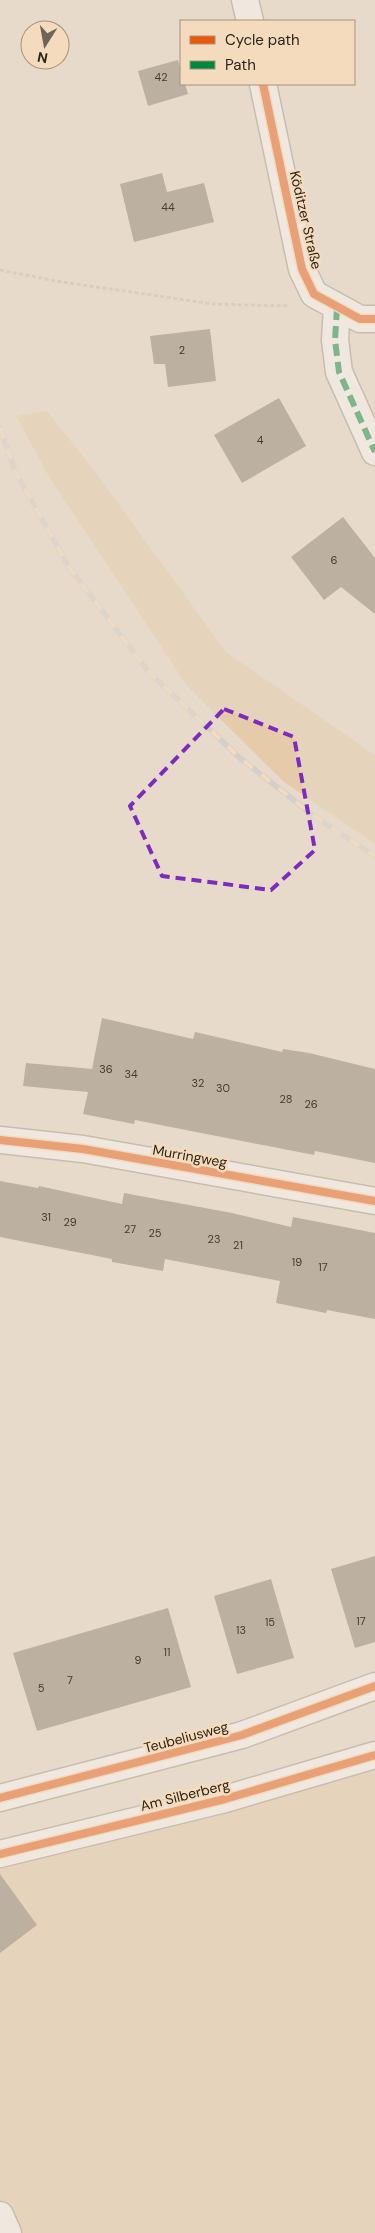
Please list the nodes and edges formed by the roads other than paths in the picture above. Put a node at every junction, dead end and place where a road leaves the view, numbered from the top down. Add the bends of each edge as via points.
1 (246, 0) edge
2 (250, 20) edge
3 (263, 85) edge
4 (336, 308) junction
5 (375, 320) edge
6 (375, 452) edge
7 (0, 1140) edge
8 (375, 1201) edge
9 (375, 1686) edge
10 (375, 1755) edge
11 (0, 1798) edge
12 (0, 1854) edge
13 (0, 2215) edge
14 (8, 2233) edge

1 - 2 street
3 - 4 street, Köditzer Straße via 302,269 314,294
4 - 5 street, Köditzer Straße via 360,319
4 - 6 street via 334,340 339,372
7 - 8 street, Murringweg via 83,1149
9 - 11 street, Teubeliusweg via 242,1735
10 - 12 street, Am Silberberg via 226,1798
13 - 14 street

